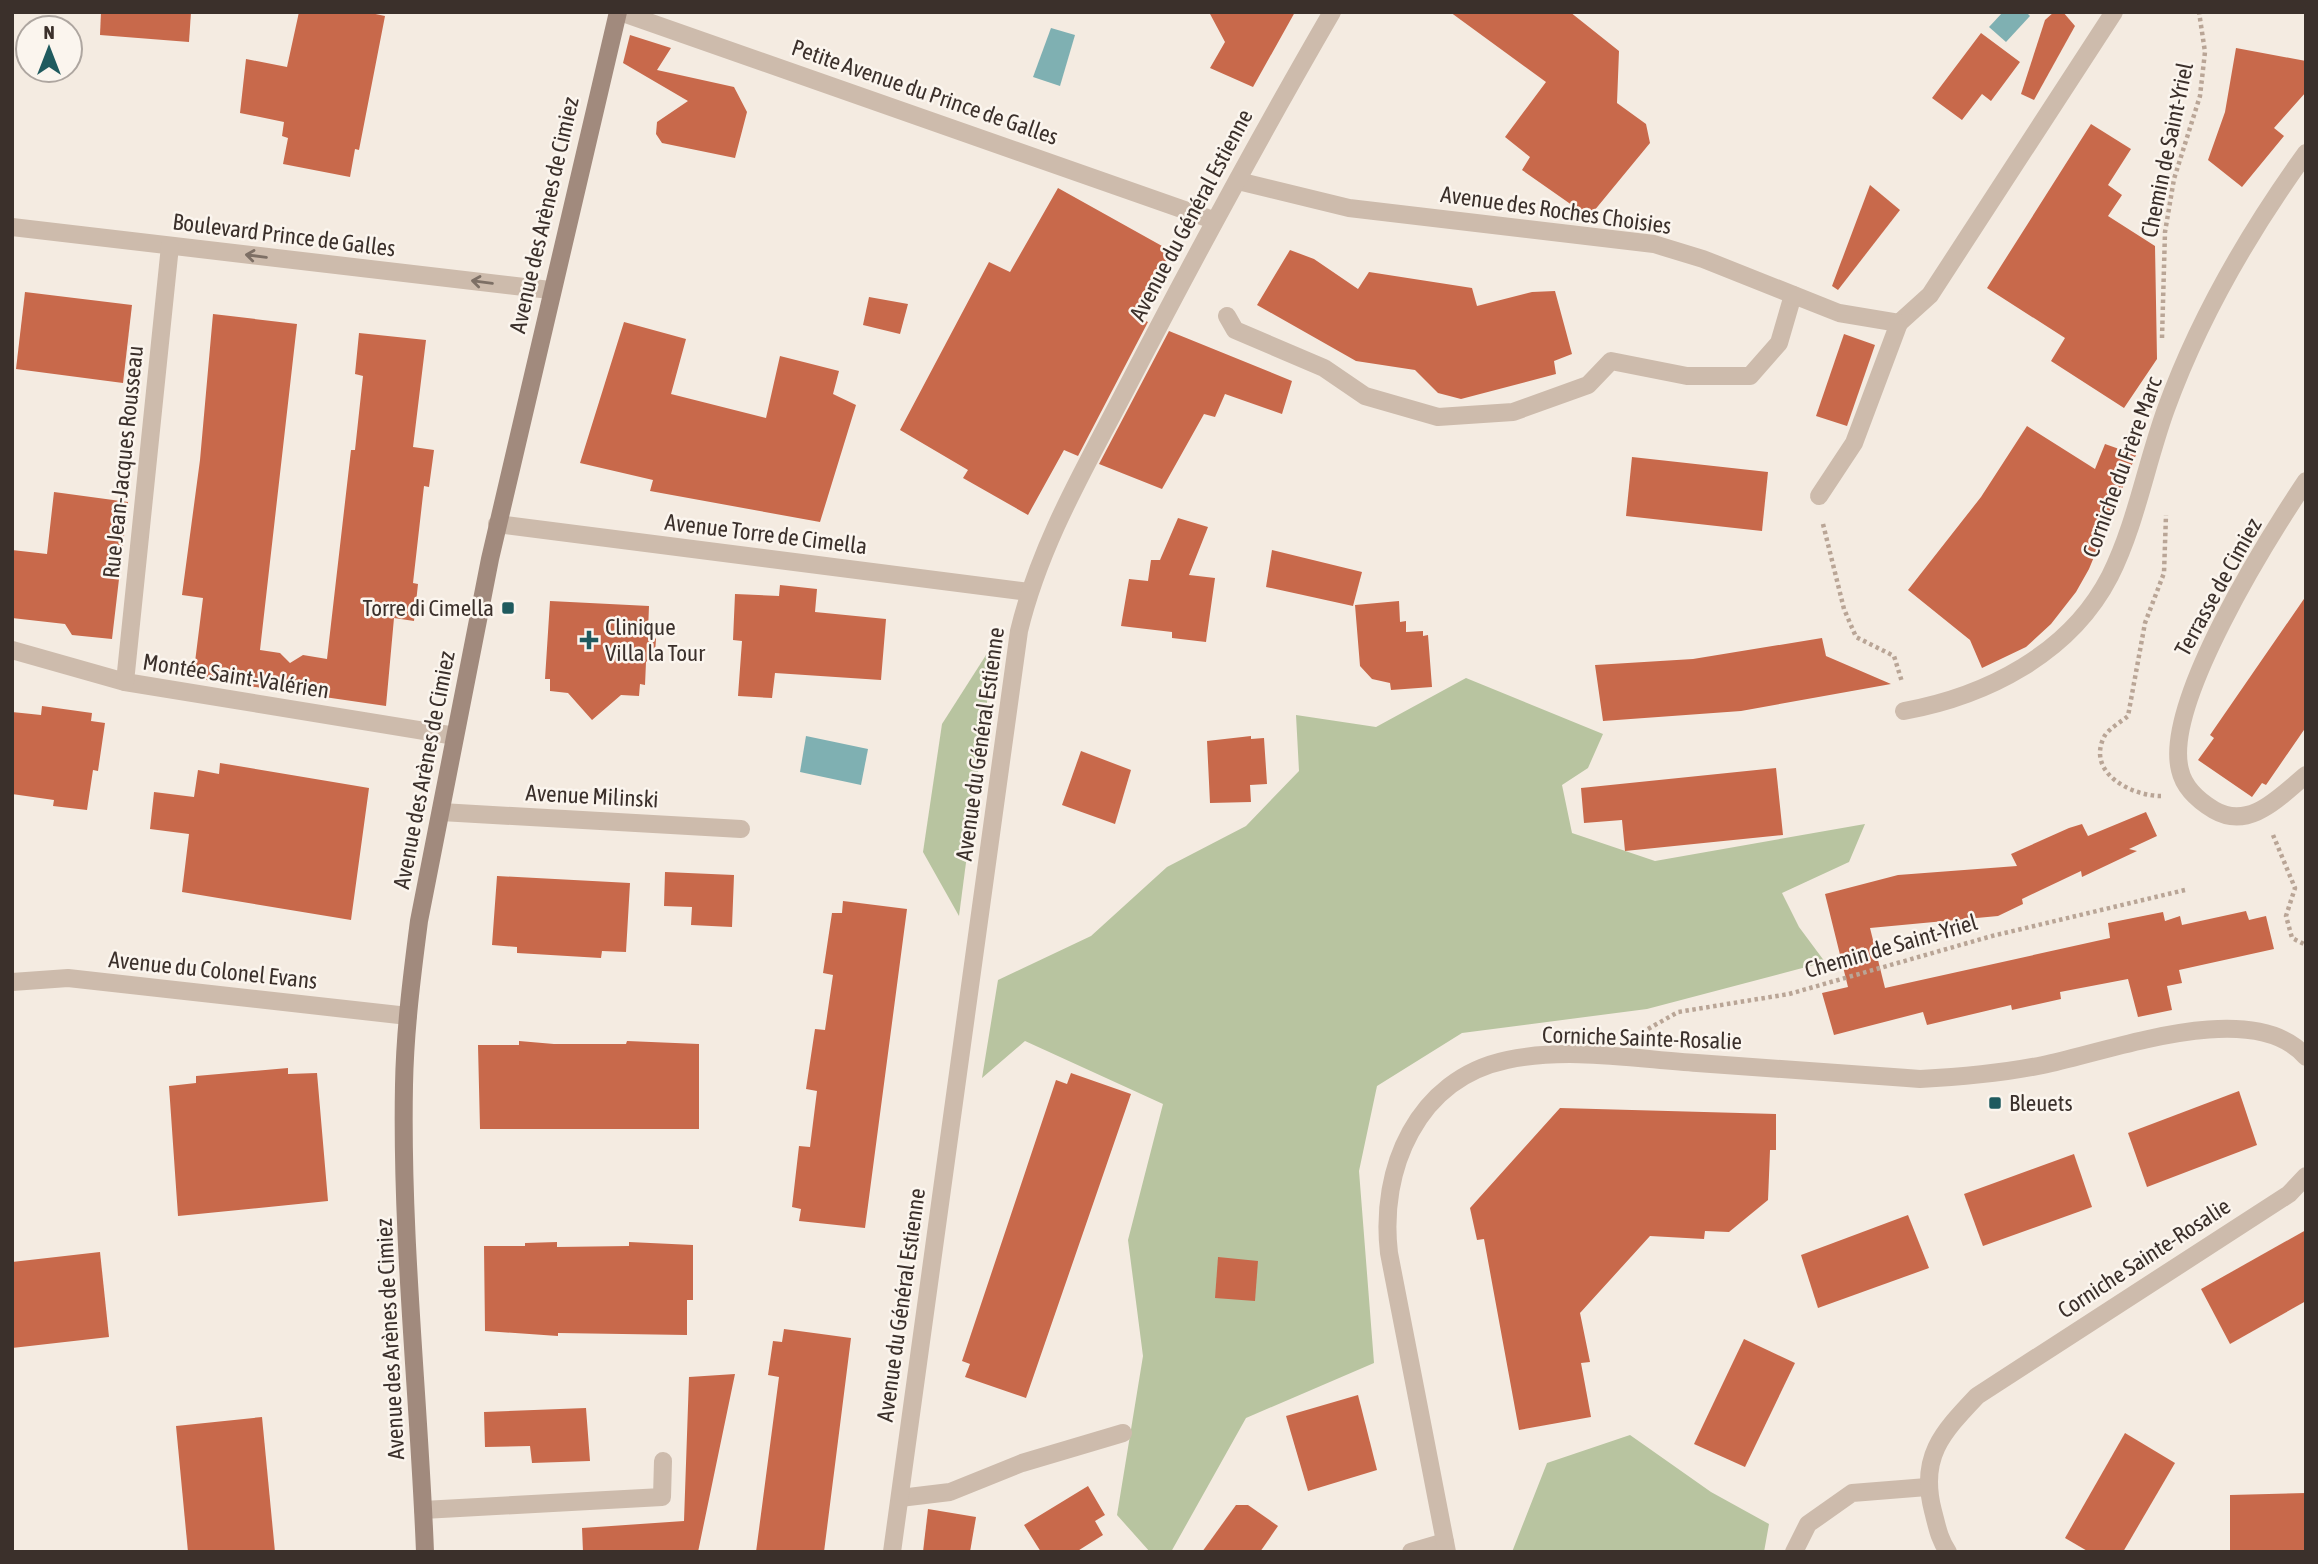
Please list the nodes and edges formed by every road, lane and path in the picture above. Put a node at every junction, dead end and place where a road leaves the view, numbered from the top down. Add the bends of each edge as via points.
1 (619, 12) edge
2 (1332, 12) edge
3 (2114, 12) edge
4 (2199, 12) edge
5 (2306, 153) edge
6 (1238, 181) junction
7 (1213, 220) junction
8 (12, 228) edge
9 (170, 246) junction
10 (550, 290) junction
11 (1793, 295) junction
12 (1227, 316) dead end
13 (1899, 323) junction
14 (2161, 349) dead end
15 (2306, 481) edge
16 (1819, 496) joint
17 (2165, 511) dead end
18 (498, 524) junction
19 (1029, 592) junction
20 (12, 650) edge
21 (125, 682) junction
22 (1904, 711) joint
23 (455, 736) junction
24 (2306, 775) edge
25 (2190, 790) junction
26 (2263, 811) junction
27 (441, 812) junction
28 (741, 829) dead end
29 (2185, 890) dead end
30 (2306, 945) edge
31 (12, 982) edge
32 (408, 1016) junction
33 (1621, 1057) junction
34 (2306, 1057) edge
35 (2306, 1177) edge
36 (1122, 1433) dead end
37 (663, 1461) dead end
38 (1927, 1487) junction
39 (900, 1498) junction
40 (423, 1510) junction
41 (1446, 1547) edge
42 (425, 1552) edge
43 (892, 1552) edge
44 (1411, 1552) edge
45 (1794, 1552) edge
46 (1948, 1552) edge

1 - 7 street, Petite Avenue du Prince de Galles
1 - 10 street, Avenue des Arènes de Cimiez
2 - 6 street, Avenue du Général Estienne
3 - 13 street via 1930,295
4 - 14 path, Chemin de Saint-Yriel via 2205,52 2200,96 2174,180 2165,232
5 - 22 street, Corniche du Frère Marc via 2243,245 2214,304 2166,408 2110,576 2087,610 2061,641 2025,666 1934,706
6 - 7 street, Avenue du Général Estienne
6 - 11 street, Avenue des Roches Choisies via 1349,208 1654,244
7 - 19 street, Avenue du Général Estienne via 1056,524
8 - 9 street, Boulevard Prince de Galles
10 -> 9 street, Boulevard Prince de Galles
9 - 21 street, Rue Jean-Jacques Rousseau
10 - 18 street, Avenue des Arènes de Cimiez
11 - 12 street via 1779,343 1750,376 1687,376 1611,361 1588,385 1513,412 1438,417 1365,396 1324,368 1235,330
11 - 13 street, Avenue des Roches Choisies via 1839,313
13 - 16 street via 1854,443
15 - 25 street, Terrasse de Cimiez via 2206,652 2179,749 2180,771
16 - 22 path via 1844,609 1856,637 1894,656 1904,690
17 - 25 path via 2164,573 2146,622 2128,716 2104,735 2100,751 2107,773 2125,789 2152,796
18 - 19 street, Avenue Torre de Cimella
18 - 23 street, Avenue des Arènes de Cimiez
19 - 39 street, Avenue du Général Estienne via 1019,631
20 - 21 street, Montée Saint-Valérien
21 - 23 street, Montée Saint-Valérien
23 - 27 street, Avenue des Arènes de Cimiez
24 - 26 street
25 - 26 street via 2220,814 2242,816
26 - 30 path via 2295,888 2286,916 2292,938
27 - 28 street, Avenue Milinski
27 - 32 street, Avenue des Arènes de Cimiez via 419,921
29 - 33 path, Chemin de Saint-Yriel via 1992,936 1789,994 1678,1012 1644,1032
31 - 32 street, Avenue du Colonel Evans via 68,978
32 - 40 street, Avenue des Arènes de Cimiez via 404,1152
33 - 34 street, Corniche Sainte-Rosalie via 1920,1079 2041,1066 2218,1028 2263,1031 2289,1042
33 - 41 street, Corniche Sainte-Rosalie via 1532,1057 1488,1065 1434,1099 1400,1150 1392,1177 1387,1230
35 - 38 street, Corniche Sainte-Rosalie via 2289,1194 1977,1396 1949,1426 1931,1455
36 - 39 street via 1022,1463 950,1492
37 - 40 street via 662,1497
38 - 45 street via 1852,1493 1808,1524
38 - 46 street, Corniche Sainte-Rosalie via 1941,1542
39 - 43 street, Avenue du Général Estienne
40 - 42 street, Avenue des Arènes de Cimiez
41 - 44 street, Corniche Sainte-Rosalie

